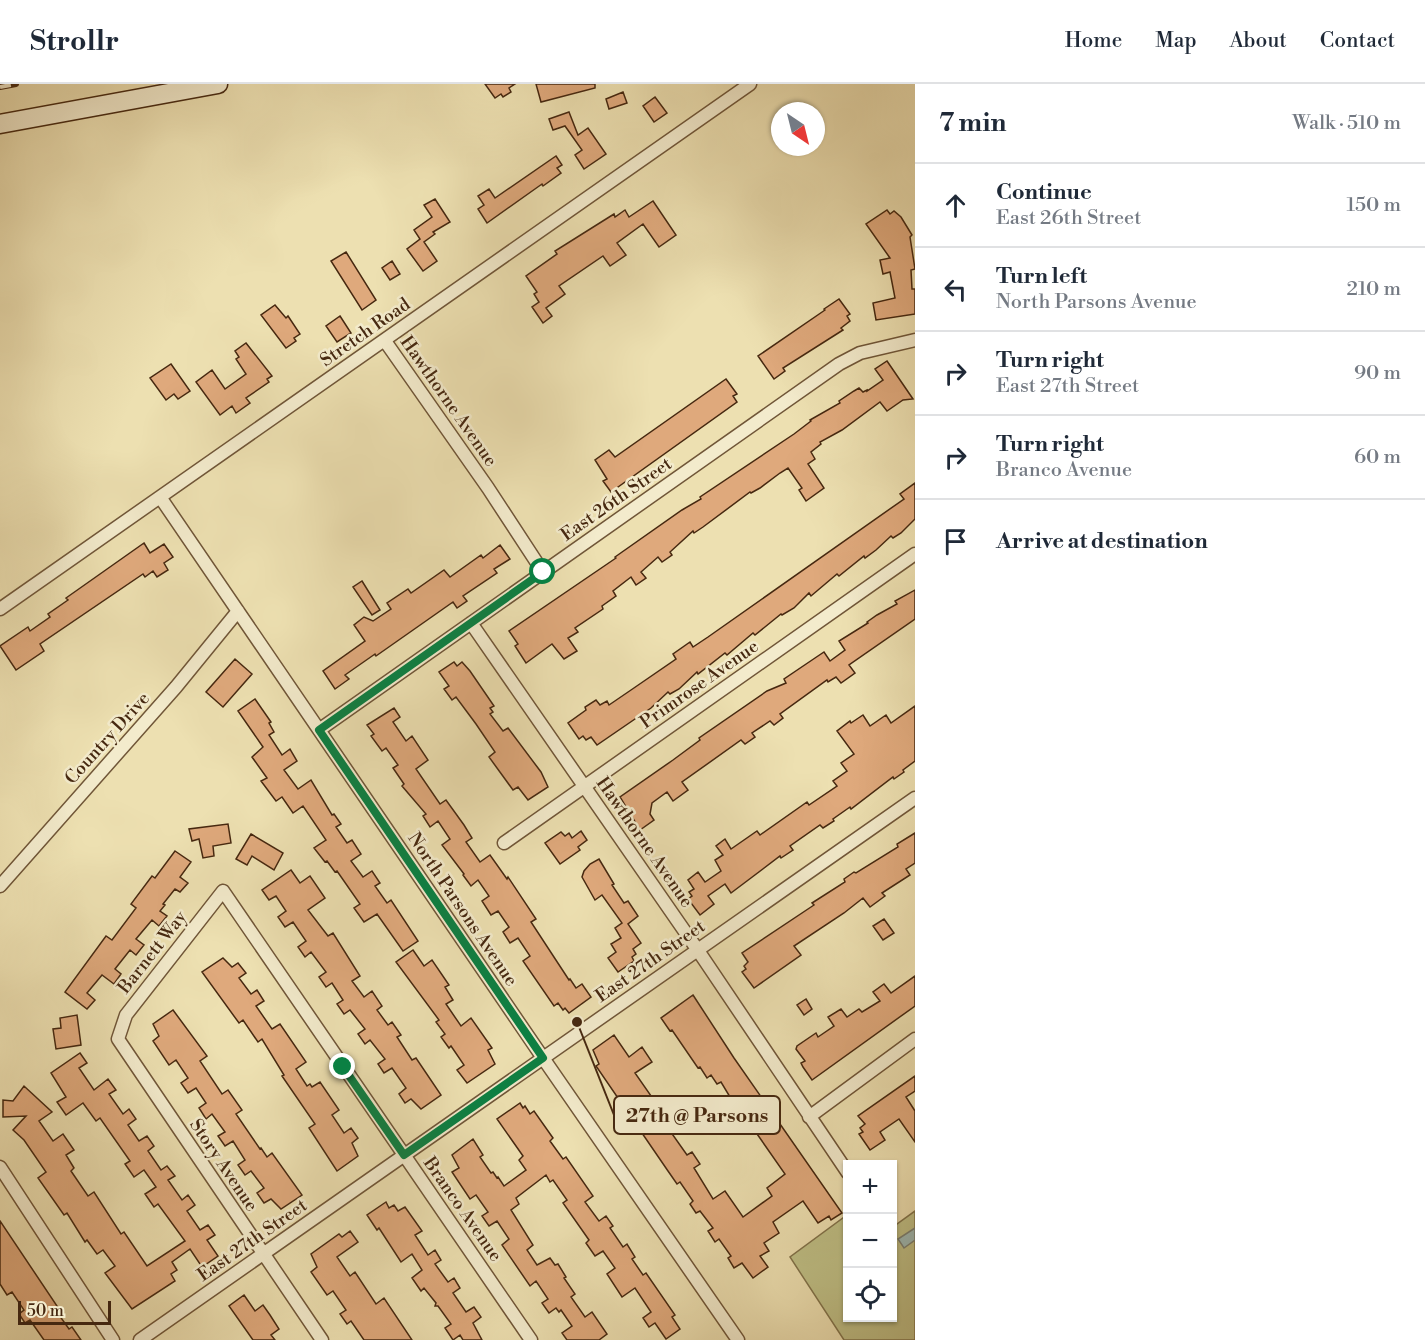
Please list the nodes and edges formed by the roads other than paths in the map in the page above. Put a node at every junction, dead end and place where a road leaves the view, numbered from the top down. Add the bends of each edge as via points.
1 (219, 84) edge
2 (750, 84) edge
3 (0, 124) edge
4 (915, 340) edge
5 (385, 341) junction
6 (160, 497) junction
7 (915, 554) edge
8 (543, 572) junction
9 (0, 609) edge
10 (238, 611) junction
11 (471, 623) junction
12 (319, 730) junction
13 (584, 787) junction
14 (915, 798) edge
15 (504, 843) dead end
16 (0, 886) edge
17 (223, 891) joint
18 (698, 949) junction
19 (118, 1039) joint
20 (915, 1040) edge
21 (543, 1058) junction
22 (809, 1117) junction
23 (404, 1155) junction
24 (843, 1166) edge
25 (0, 1167) edge
26 (262, 1255) junction
27 (113, 1340) edge
28 (140, 1340) edge
29 (322, 1340) edge
30 (531, 1340) edge
31 (738, 1340) edge

1 - 3 street
2 - 5 street, Stretch Road
4 - 8 street, East 26th Street via 860,353 839,364
5 - 6 street, Stretch Road
5 - 8 street, Hawthorne Avenue
6 - 9 street, Stretch Road
6 - 10 street, North Parsons Avenue
7 - 13 street, Primrose Avenue
8 - 11 street, East 26th Street
10 - 12 street, North Parsons Avenue
10 - 16 street, Country Drive
11 - 12 street, East 26th Street
11 - 13 street, Hawthorne Avenue
12 - 21 street, North Parsons Avenue
13 - 15 street, Primrose Avenue
13 - 18 street, Hawthorne Avenue
14 - 18 street, East 27th Street
17 - 19 street, Barnett Way via 126,1015
17 - 23 street, Branco Avenue
18 - 21 street, East 27th Street
18 - 22 street, Hawthorne Avenue
19 - 26 street, Story Avenue
20 - 22 street
21 - 23 street, East 27th Street
21 - 31 street, North Parsons Avenue
22 - 24 street, Hawthorne Avenue
23 - 26 street, East 27th Street
23 - 30 street, Branco Avenue
25 - 27 street
26 - 28 street, East 27th Street
26 - 29 street, Story Avenue

